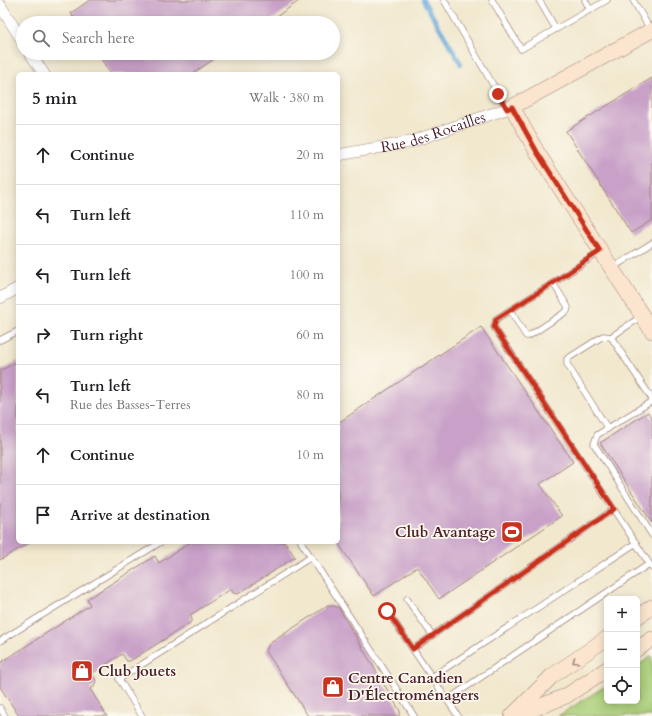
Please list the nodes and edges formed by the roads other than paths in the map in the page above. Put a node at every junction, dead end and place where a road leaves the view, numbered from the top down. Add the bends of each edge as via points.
1 (444, 0) edge
2 (492, 0) edge
3 (539, 0) edge
4 (585, 0) edge
5 (607, 0) edge
6 (633, 0) edge
7 (0, 5) edge
8 (590, 10) junction
9 (556, 29) junction
10 (16, 31) edge
11 (651, 31) edge
12 (35, 60) edge
13 (43, 72) edge
14 (509, 108) junction
15 (340, 155) edge
16 (652, 243) edge
17 (600, 251) junction
18 (612, 268) junction
19 (553, 283) junction
20 (16, 289) edge
21 (0, 298) edge
22 (510, 310) junction
23 (642, 316) junction
24 (652, 331) edge
25 (16, 332) edge
26 (611, 337) junction
27 (0, 340) edge
28 (652, 400) edge
29 (608, 429) junction
30 (614, 509) junction
31 (652, 535) edge
32 (636, 543) junction
33 (158, 544) edge
34 (302, 544) edge
35 (311, 557) junction
36 (651, 566) edge
37 (407, 599) dead end
38 (652, 607) edge
39 (387, 611) dead end
40 (640, 615) edge
41 (432, 635) junction
42 (652, 639) edge
43 (604, 640) edge
44 (0, 641) edge
45 (640, 647) edge
46 (413, 649) junction
47 (604, 671) edge
48 (432, 677) junction
49 (447, 700) junction
50 (0, 708) edge
51 (5, 716) edge
52 (142, 716) edge
53 (414, 716) edge
54 (458, 716) edge
55 (513, 716) edge

1 - 14 lane
2 - 9 lane via 521,49
3 - 9 lane
4 - 8 lane
5 - 8 lane
6 - 11 lane
7 - 10 street
8 - 9 lane
11 - 14 street, Rue des Rocailles
12 - 13 street
14 - 15 street, Rue des Rocailles via 410,142
14 - 17 street
16 - 18 lane
17 - 18 street
17 - 19 lane
18 - 23 street
19 - 22 lane
19 - 22 lane via 568,307 567,311 529,336 526,336
20 - 21 street
22 - 30 lane via 496,319 494,327
23 - 24 street
23 - 26 lane
25 - 27 lane
26 - 28 lane
26 - 29 lane via 604,336 567,359 567,364
28 - 29 lane
29 - 31 lane via 597,436 594,444
30 - 32 lane
30 - 41 lane
32 - 36 lane
32 - 48 lane
33 - 44 lane
34 - 35 lane
35 - 52 lane via 119,679
35 - 53 lane
36 - 49 lane
37 - 41 lane
38 - 40 street
39 - 46 lane
41 - 46 lane
42 - 45 street
43 -> 55 street via 552,676
46 - 48 lane
47 - 55 street via 566,696
48 - 49 lane
49 - 54 lane
50 - 51 lane

